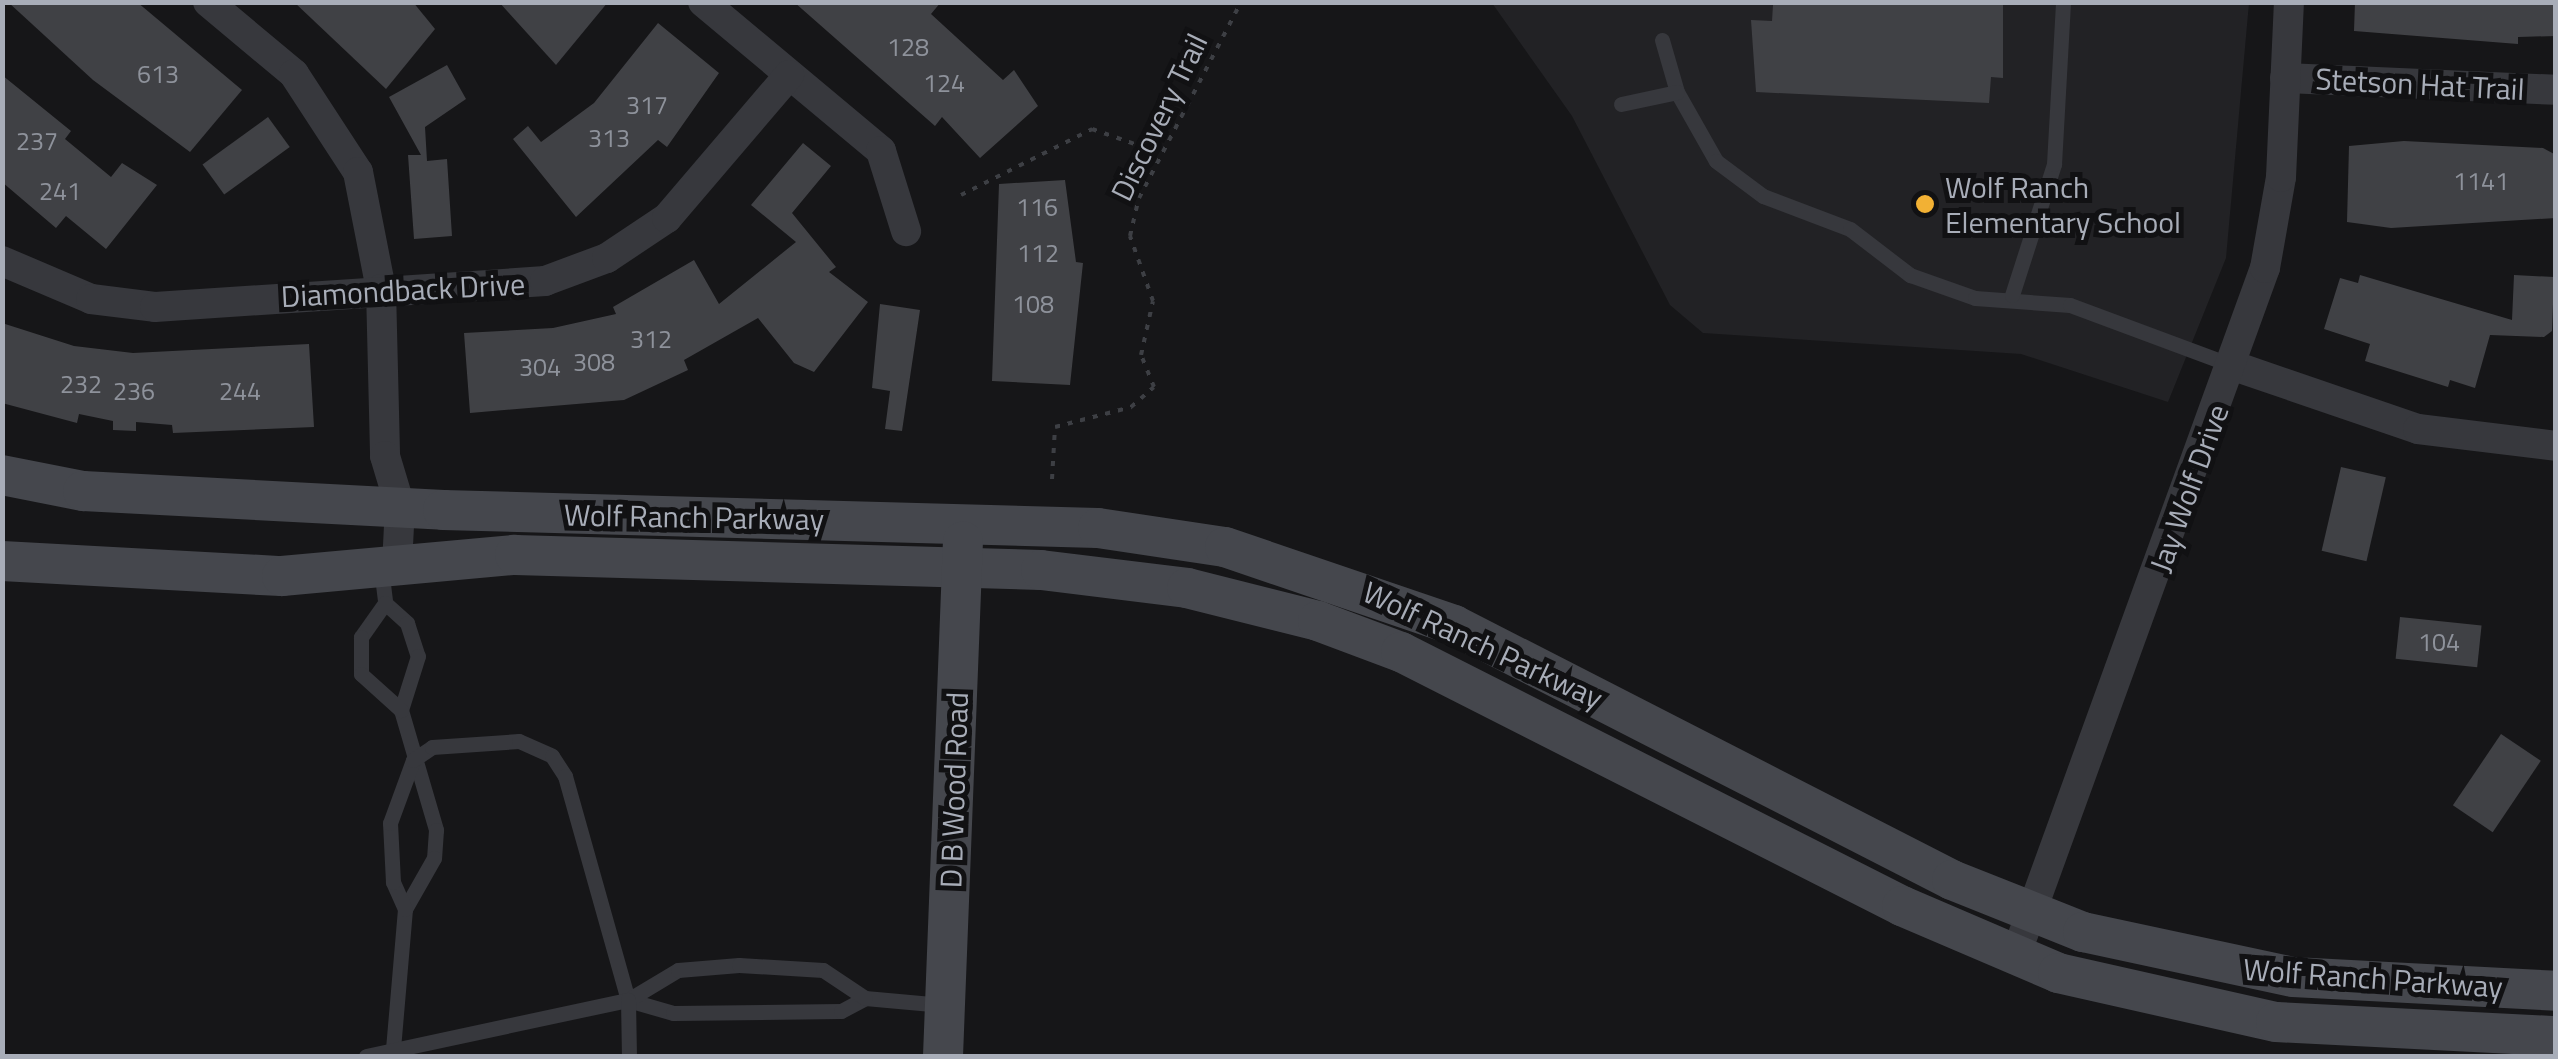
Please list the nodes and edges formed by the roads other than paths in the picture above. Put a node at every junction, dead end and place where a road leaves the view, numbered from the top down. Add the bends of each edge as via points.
1 (208, 2) edge
2 (702, 2) edge
3 (2063, 2) edge
4 (2289, 2) edge
5 (1662, 40) dead end
6 (789, 74) junction
7 (2285, 78) junction
8 (2556, 90) edge
9 (1677, 92) junction
10 (1621, 104) dead end
11 (906, 231) dead end
12 (2, 262) edge
13 (381, 289) junction
14 (2012, 295) junction
15 (2234, 366) junction
16 (2556, 446) edge
17 (2, 475) edge
18 (400, 506) junction
19 (964, 523) junction
20 (2, 561) edge
21 (962, 568) junction
22 (388, 578) junction
23 (402, 710) junction
24 (414, 760) junction
25 (405, 909) junction
26 (2031, 913) junction
27 (2015, 957) junction
28 (2556, 991) edge
29 (865, 998) junction
30 (628, 1000) junction
31 (945, 1006) junction
32 (2556, 1036) edge
33 (393, 1050) junction
34 (366, 1056) edge
35 (629, 1056) edge
36 (944, 1056) edge

1 - 13 street via 294,74 330,120 358,172
2 - 6 street
3 - 14 lane via 2054,164
4 - 7 street, Jay Wolf Drive
5 - 9 lane
6 - 11 street via 880,151
6 - 13 street, Diamondback Drive via 667,218 607,258 546,282
7 - 8 street, Stetson Hat Trail
7 - 15 street, Jay Wolf Drive via 2272,236
9 - 10 lane
9 - 14 lane via 1716,160 1751,188 1850,228 1910,275 1976,298
12 - 13 street, Diamondback Drive via 91,299 155,307
13 - 18 street via 384,456
14 - 15 lane via 2070,305
15 - 16 street via 2418,429
15 - 26 street, Jay Wolf Drive
17 - 18 street, Wolf Ranch Parkway via 84,491
18 - 19 street, Wolf Ranch Parkway
18 - 22 street
19 - 21 street, D B Wood Road
19 - 26 street, Wolf Ranch Parkway via 1189,540 1380,595 1492,643
20 - 22 street, Wolf Ranch Parkway
21 - 22 street, Wolf Ranch Parkway via 515,554
21 - 27 street, Wolf Ranch Parkway via 1144,580 1360,636
21 - 31 street, D B Wood Road
22 - 23 lane via 418,656
22 - 23 lane via 361,637 361,674
23 - 24 lane
24 - 25 lane via 390,823 392,882
24 - 25 lane via 436,830 434,858
24 - 30 lane via 432,747 520,741 552,756 601,887
25 - 33 lane
26 - 27 street, Jay Wolf Drive
26 - 28 street, Wolf Ranch Parkway via 2130,946 2258,972
27 - 32 street, Wolf Ranch Parkway via 2147,998 2276,1022
29 - 30 lane via 822,1012 672,1012
29 - 30 lane via 823,970 740,966 678,970
29 - 31 lane
30 - 33 lane
30 - 35 lane
31 - 36 street, D B Wood Road
33 - 34 lane

